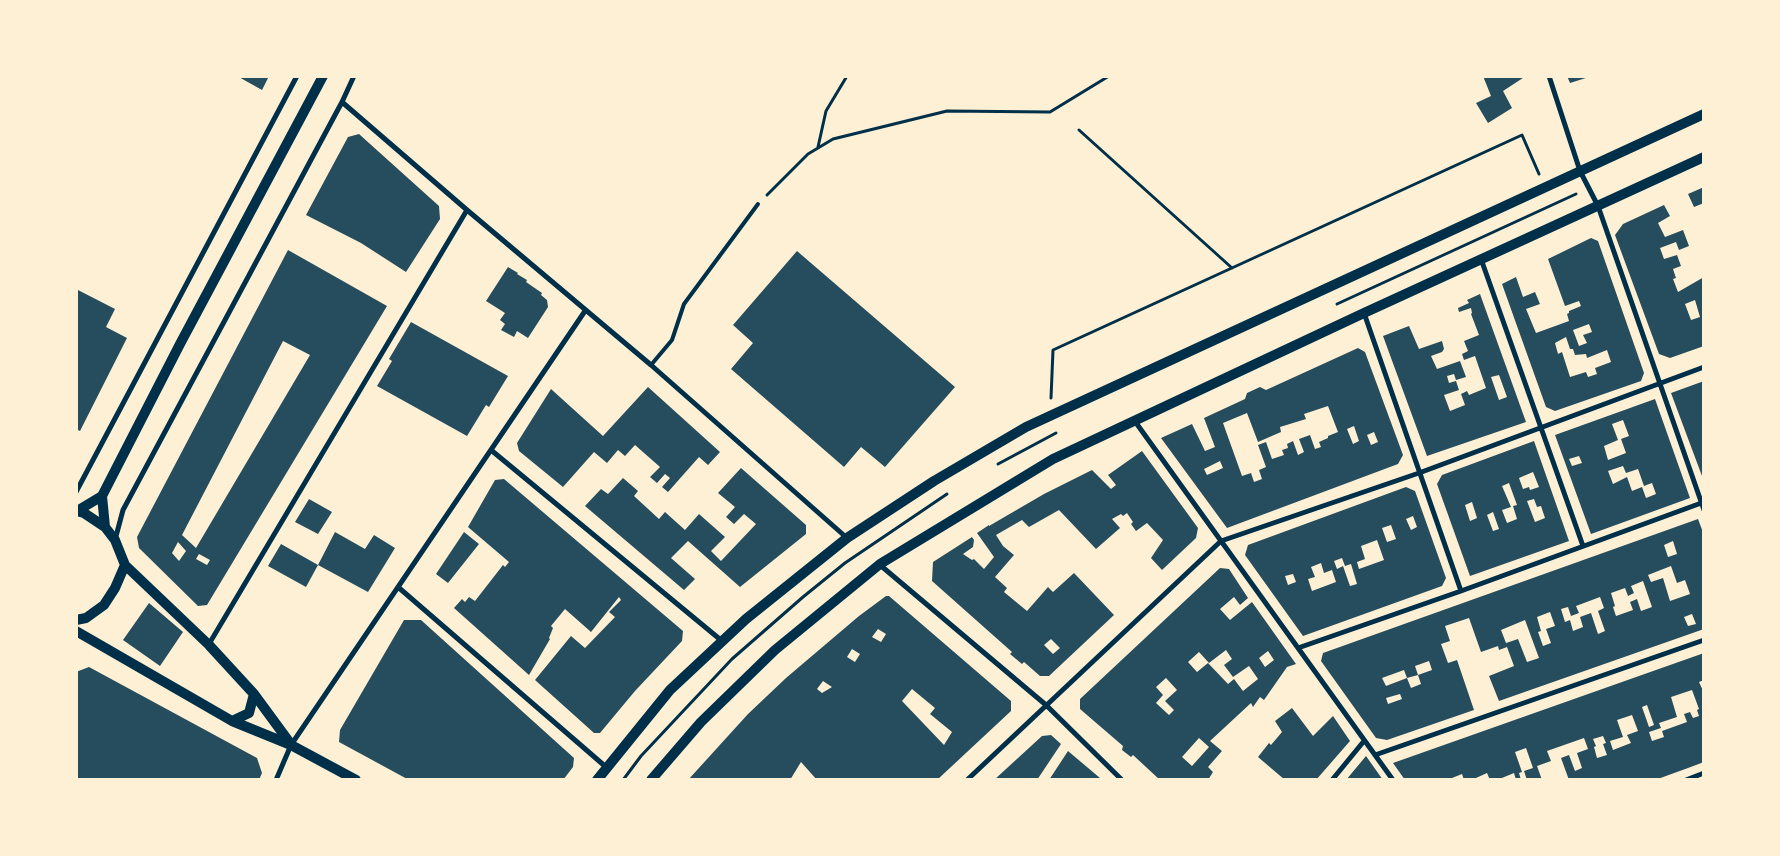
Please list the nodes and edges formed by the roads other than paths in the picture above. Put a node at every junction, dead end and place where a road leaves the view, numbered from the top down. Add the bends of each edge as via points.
1 (298, 76) edge
2 (323, 76) edge
3 (354, 76) edge
4 (1549, 76) edge
5 (342, 102) junction
6 (1704, 114) edge
7 (1704, 157) edge
8 (1580, 172) junction
9 (758, 204) road end
10 (1598, 206) junction
11 (467, 210) junction
12 (1481, 259) junction
13 (585, 311) junction
14 (1364, 313) junction
15 (651, 365) junction
16 (1704, 367) edge
17 (1658, 384) junction
18 (1134, 420) junction
19 (1540, 428) junction
20 (491, 450) junction
21 (1419, 473) junction
22 (76, 492) edge
23 (102, 496) junction
24 (1702, 503) edge
25 (1704, 510) edge
26 (76, 511) edge
27 (105, 526) junction
28 (847, 538) junction
29 (115, 540) junction
30 (1222, 542) junction
31 (1583, 546) junction
32 (880, 564) junction
33 (124, 565) junction
34 (398, 586) junction
35 (1461, 591) junction
36 (76, 620) edge
37 (76, 631) edge
38 (1704, 640) edge
39 (722, 641) junction
40 (209, 645) junction
41 (1298, 648) junction
42 (254, 694) junction
43 (1046, 705) junction
44 (232, 721) junction
45 (1364, 741) junction
46 (291, 745) junction
47 (1376, 755) junction
48 (606, 767) junction
49 (1704, 773) edge
50 (276, 780) edge
51 (356, 780) edge
52 (597, 780) edge
53 (651, 780) edge
54 (967, 780) edge
55 (1122, 780) edge
56 (1332, 780) edge
57 (1393, 780) edge
58 (1686, 780) edge

1 - 22 street
2 - 23 main road
3 - 5 street
4 - 8 street
5 - 11 street
5 - 29 street via 123,510
6 - 8 main road
7 - 10 main road
8 - 10 street
8 - 28 main road via 1050,416 934,481
9 - 15 lane via 684,304 672,340
10 - 12 main road
10 - 17 street
11 - 13 street
11 - 40 street
12 - 14 main road
12 - 19 street
13 - 15 street
13 - 20 street
14 - 18 main road
14 - 21 street
15 - 28 street
16 - 17 street
17 - 19 street
17 - 24 street
18 - 30 street
18 - 32 main road via 1053,458
19 - 21 street
19 - 31 street
20 - 34 street
20 - 39 street
21 - 30 street
21 - 35 street
23 - 26 main road
23 - 27 main road
24 - 25 street
24 - 31 street
26 - 27 main road
27 - 29 main road
28 - 39 main road
29 - 33 main road
30 - 41 street
30 - 43 street
31 - 35 street
32 - 43 street
32 - 53 main road via 775,650 701,722
33 - 36 main road via 104,605 86,618
33 - 40 main road
34 - 46 street
34 - 48 street
35 - 41 street
37 - 44 main road
38 - 47 street
39 - 48 main road via 670,690
40 - 42 main road
41 - 45 street
42 - 44 main road via 249,714
42 - 46 main road
43 - 54 street
43 - 55 street
44 - 46 main road
45 - 47 street
45 - 56 street
46 - 50 street
46 - 51 main road
47 - 57 street
48 - 52 main road
49 - 58 street

